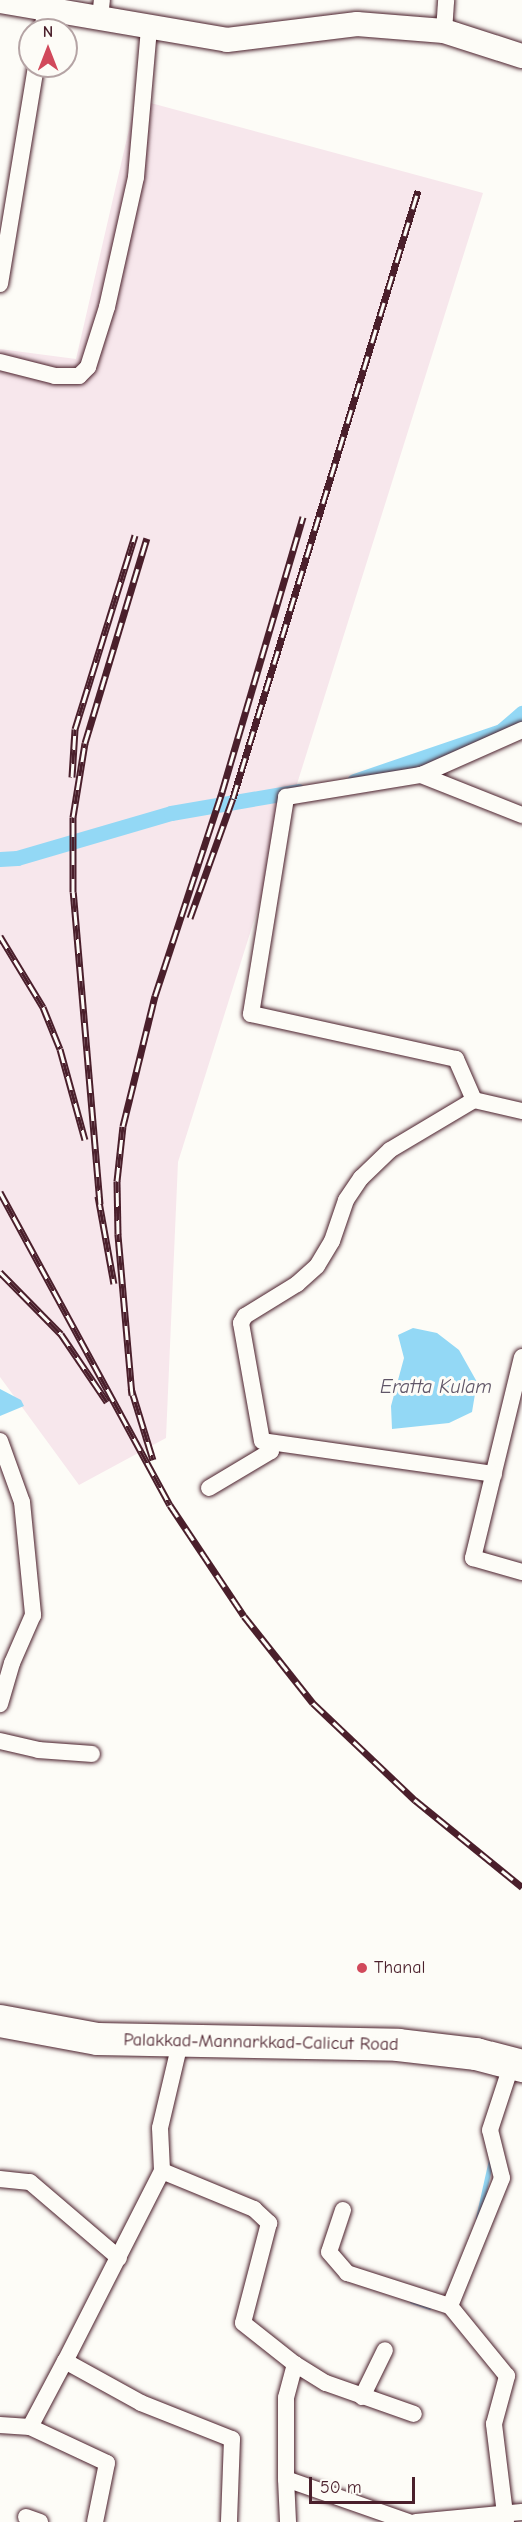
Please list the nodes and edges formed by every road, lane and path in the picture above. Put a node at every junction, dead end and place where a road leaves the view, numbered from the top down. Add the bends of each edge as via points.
1 (446, 0) edge
2 (0, 1) edge
3 (101, 9) edge
4 (39, 18) edge
5 (54, 18) edge
6 (149, 27) junction
7 (444, 30) junction
8 (522, 56) edge
9 (34, 78) edge
10 (0, 285) edge
11 (0, 362) edge
12 (522, 730) edge
13 (422, 775) junction
14 (522, 815) edge
15 (474, 1100) junction
16 (522, 1111) edge
17 (522, 1357) edge
18 (0, 1441) edge
19 (267, 1443) junction
20 (494, 1474) junction
21 (209, 1488) dead end
22 (522, 1572) edge
23 (0, 1704) edge
24 (0, 1742) edge
25 (92, 1754) dead end
26 (0, 2021) edge
27 (181, 2039) junction
28 (517, 2065) edge
29 (162, 2171) junction
30 (0, 2179) edge
31 (343, 2210) dead end
32 (118, 2258) junction
33 (450, 2306) junction
34 (385, 2350) dead end
35 (65, 2361) junction
36 (295, 2364) junction
37 (362, 2397) junction
38 (414, 2414) dead end
39 (0, 2425) edge
40 (30, 2427) junction
41 (286, 2479) junction
42 (522, 2512) edge
43 (505, 2518) edge
44 (94, 2522) edge
45 (229, 2522) edge
46 (288, 2522) edge
47 (409, 2522) edge
48 (416, 2522) edge

1 - 7 street
2 - 4 street
3 - 5 street
3 - 6 street
6 - 7 street via 227,40 357,24
6 - 11 street via 136,177 107,307 88,367 79,376 55,376
7 - 8 street
9 - 10 street
12 - 13 street
13 - 14 street
13 - 15 street via 286,797 251,1014 456,1059
15 - 16 street
15 - 19 street via 390,1150 360,1178 317,1266 297,1284 245,1316 241,1323 242,1342 262,1441
17 - 20 street
18 - 23 street via 22,1502 33,1615 12,1663
19 - 20 street
19 - 21 street via 271,1451
20 - 22 street via 473,1558
24 - 25 street
26 - 27 highway, Palakkad-Mannarkkad-Calicut Road via 28,2030 97,2039
27 - 28 highway, Palakkad-Mannarkkad-Calicut Road via 398,2045
27 - 29 street via 160,2128
28 - 33 street via 490,2130 502,2178
29 - 32 street
29 - 36 street via 254,2209 269,2223 243,2324
30 - 32 street via 30,2182
31 - 33 street via 329,2252 347,2273
32 - 35 street
33 - 43 street via 507,2376 494,2424
34 - 37 street
35 - 40 street
35 - 45 street via 141,2403 232,2439
36 - 37 street via 326,2383
36 - 41 street via 286,2398
37 - 38 street
39 - 40 street
40 - 44 street via 107,2463
41 - 46 street
41 - 47 street
42 - 43 street
43 - 48 street

